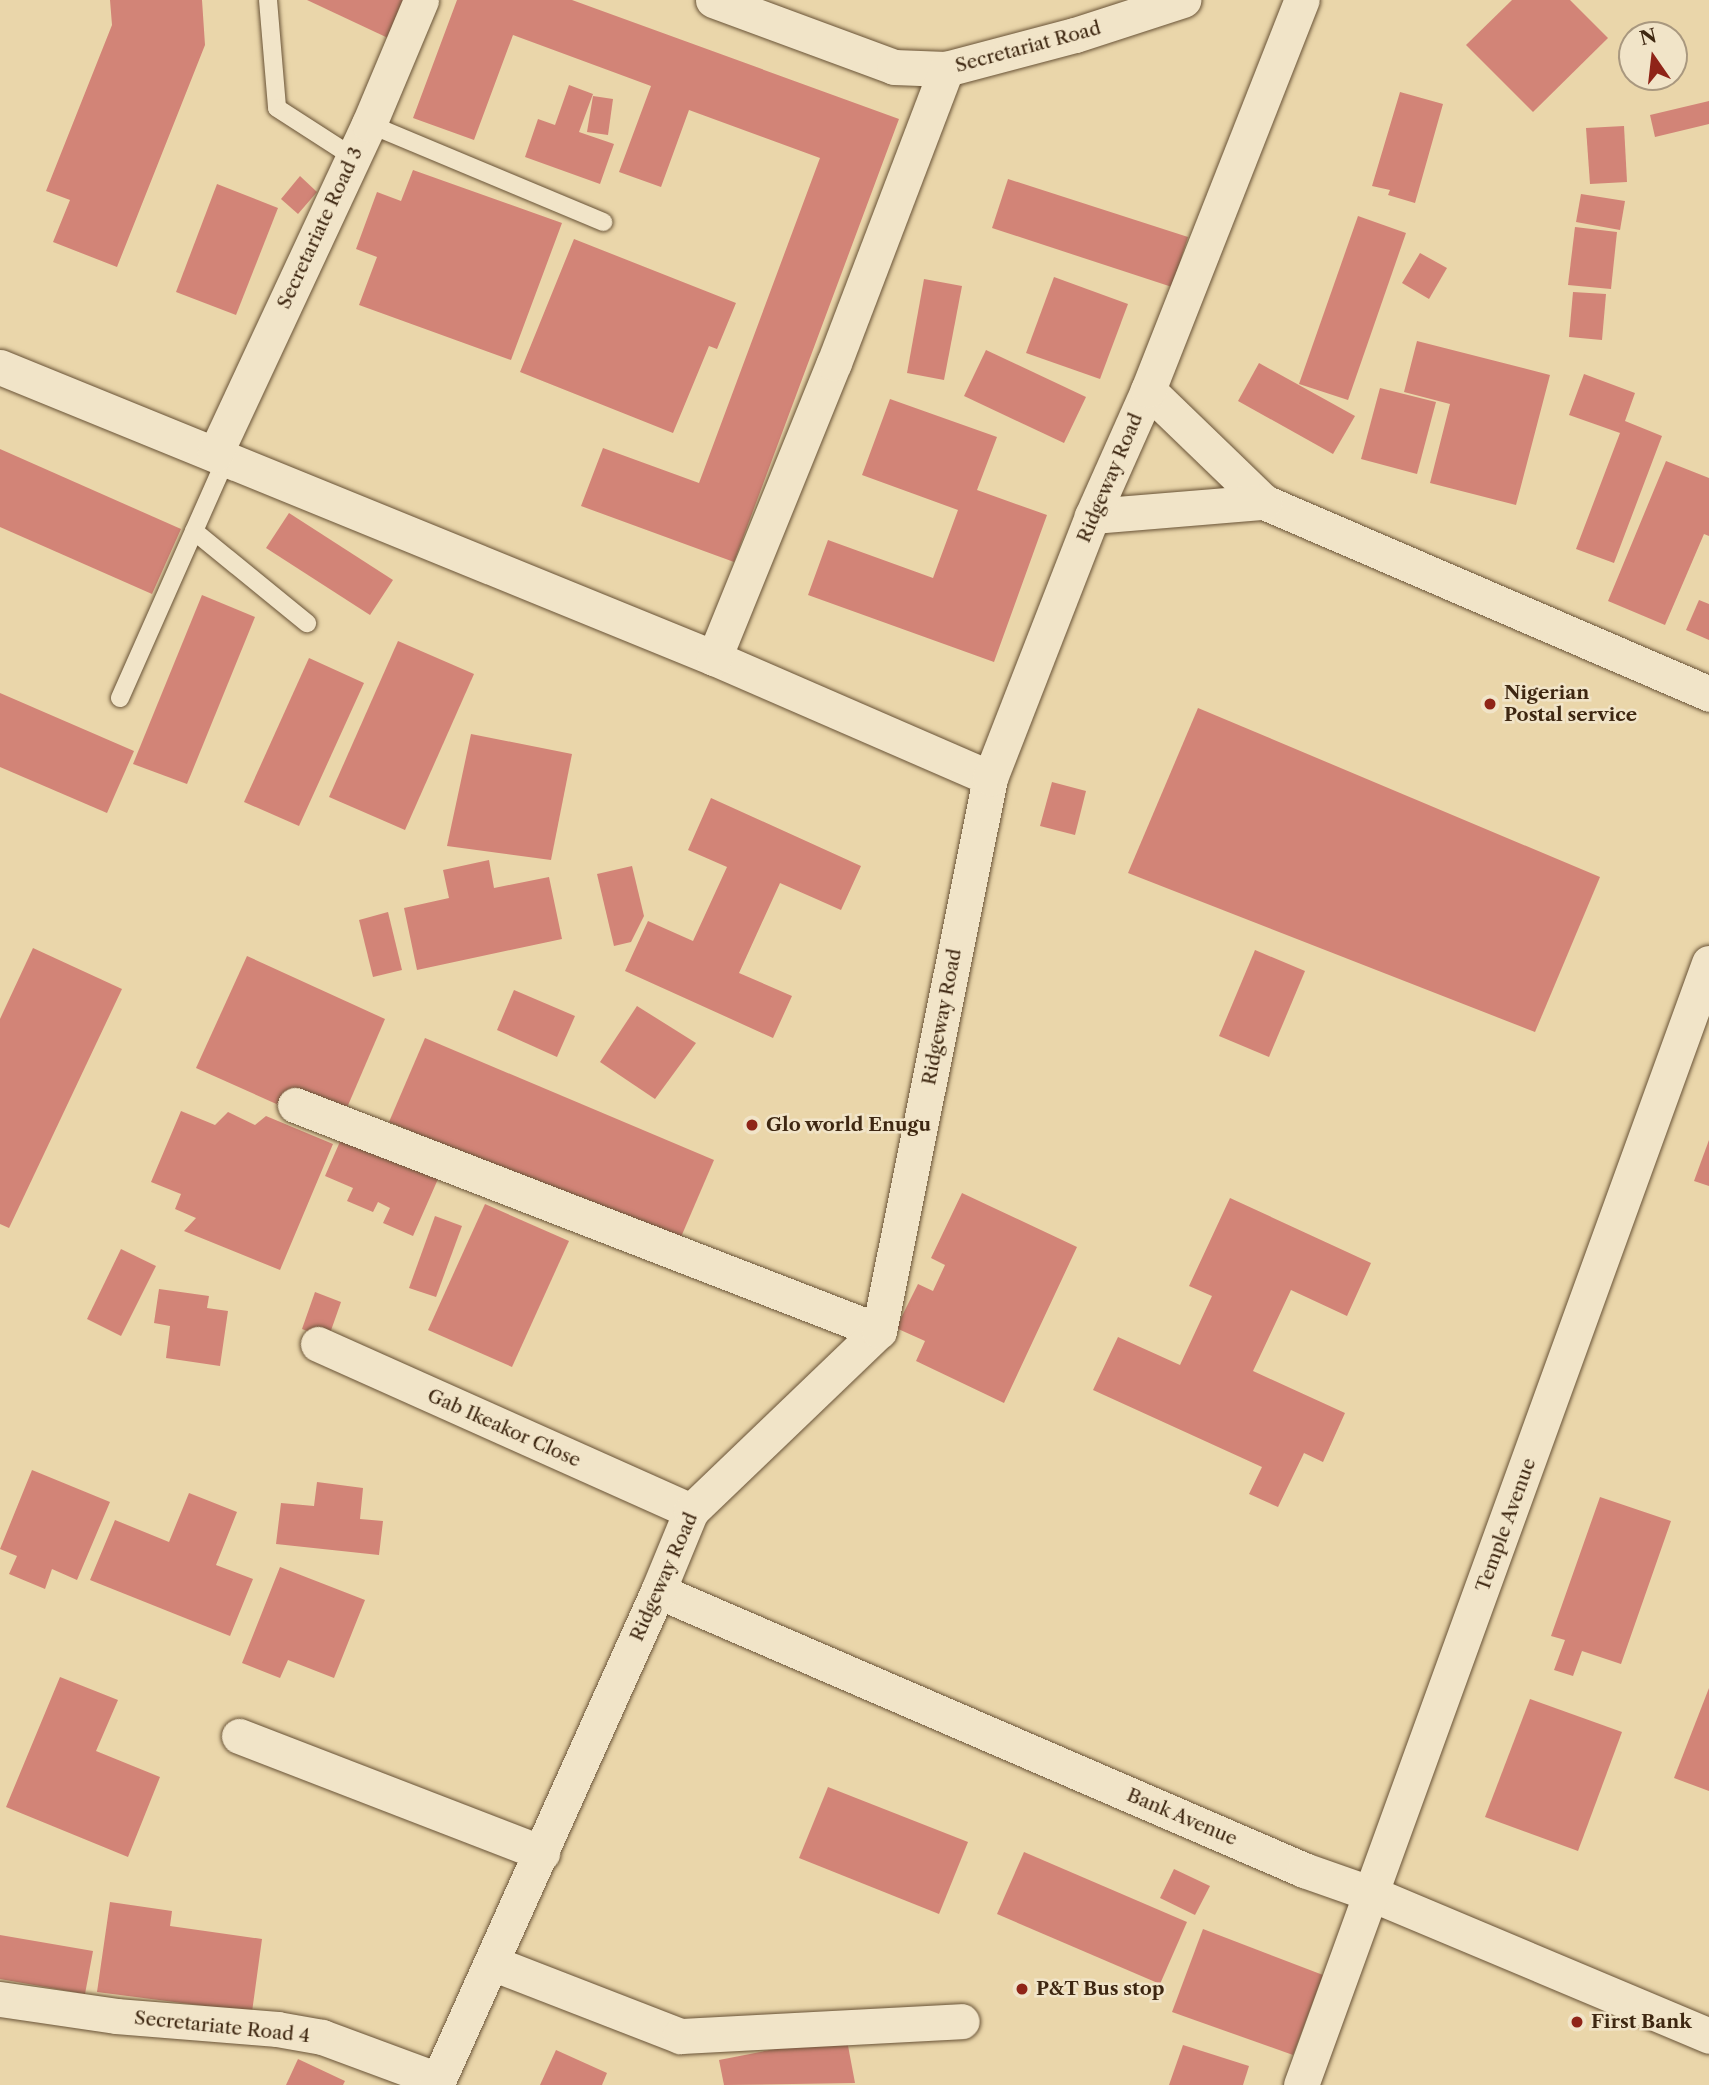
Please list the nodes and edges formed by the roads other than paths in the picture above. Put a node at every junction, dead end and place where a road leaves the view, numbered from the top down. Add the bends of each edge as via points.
1 (268, 0) edge
2 (421, 0) edge
3 (713, 0) edge
4 (1183, 0) edge
5 (1302, 0) edge
6 (946, 69) junction
7 (369, 124) junction
8 (353, 157) junction
9 (603, 222) dead end
10 (0, 367) edge
11 (1148, 390) junction
12 (220, 457) junction
13 (1264, 502) junction
14 (1093, 516) junction
15 (194, 531) junction
16 (306, 623) dead end
17 (714, 658) junction
18 (1709, 694) edge
19 (120, 698) dead end
20 (990, 778) junction
21 (1709, 963) edge
22 (295, 1105) dead end
23 (879, 1331) junction
24 (318, 1344) dead end
25 (691, 1511) junction
26 (658, 1591) junction
27 (239, 1735) dead end
28 (542, 1853) junction
29 (1372, 1895) junction
30 (492, 1963) junction
31 (0, 1999) edge
32 (962, 2021) dead end
33 (1709, 2036) edge
34 (437, 2083) edge
35 (1301, 2085) edge

1 - 8 lane via 277,108
2 - 7 street, Secretariate Road 3
3 - 6 street, Secretariat Road via 894,67
4 - 6 street, Secretariat Road via 1075,36
5 - 11 street, Ridgeway Road
6 - 17 street via 834,363
7 - 8 street, Secretariate Road 3
7 - 9 lane
8 - 12 street, Secretariate Road 3
10 - 12 street
11 - 13 street
11 - 14 street, Ridgeway Road
12 - 15 lane
12 - 17 street
13 - 14 street
13 - 18 street
14 - 20 street, Ridgeway Road
15 - 16 lane
15 - 19 lane
17 - 20 street
20 - 23 street, Ridgeway Road
21 - 29 street, Temple Avenue
22 - 23 street
23 - 25 street, Ridgeway Road
24 - 25 street, Gab Ikeakor Close
25 - 26 street, Ridgeway Road
26 - 28 street, Ridgeway Road
26 - 29 street, Bank Avenue via 1304,1870
27 - 28 street
28 - 30 street, Ridgeway Road
29 - 33 street, Bank Avenue
29 - 35 street, Temple Avenue
30 - 32 street via 680,2036
30 - 34 street, Ridgeway Road
31 - 34 street, Secretariate Road 4 via 116,2016 311,2035 376,2055

